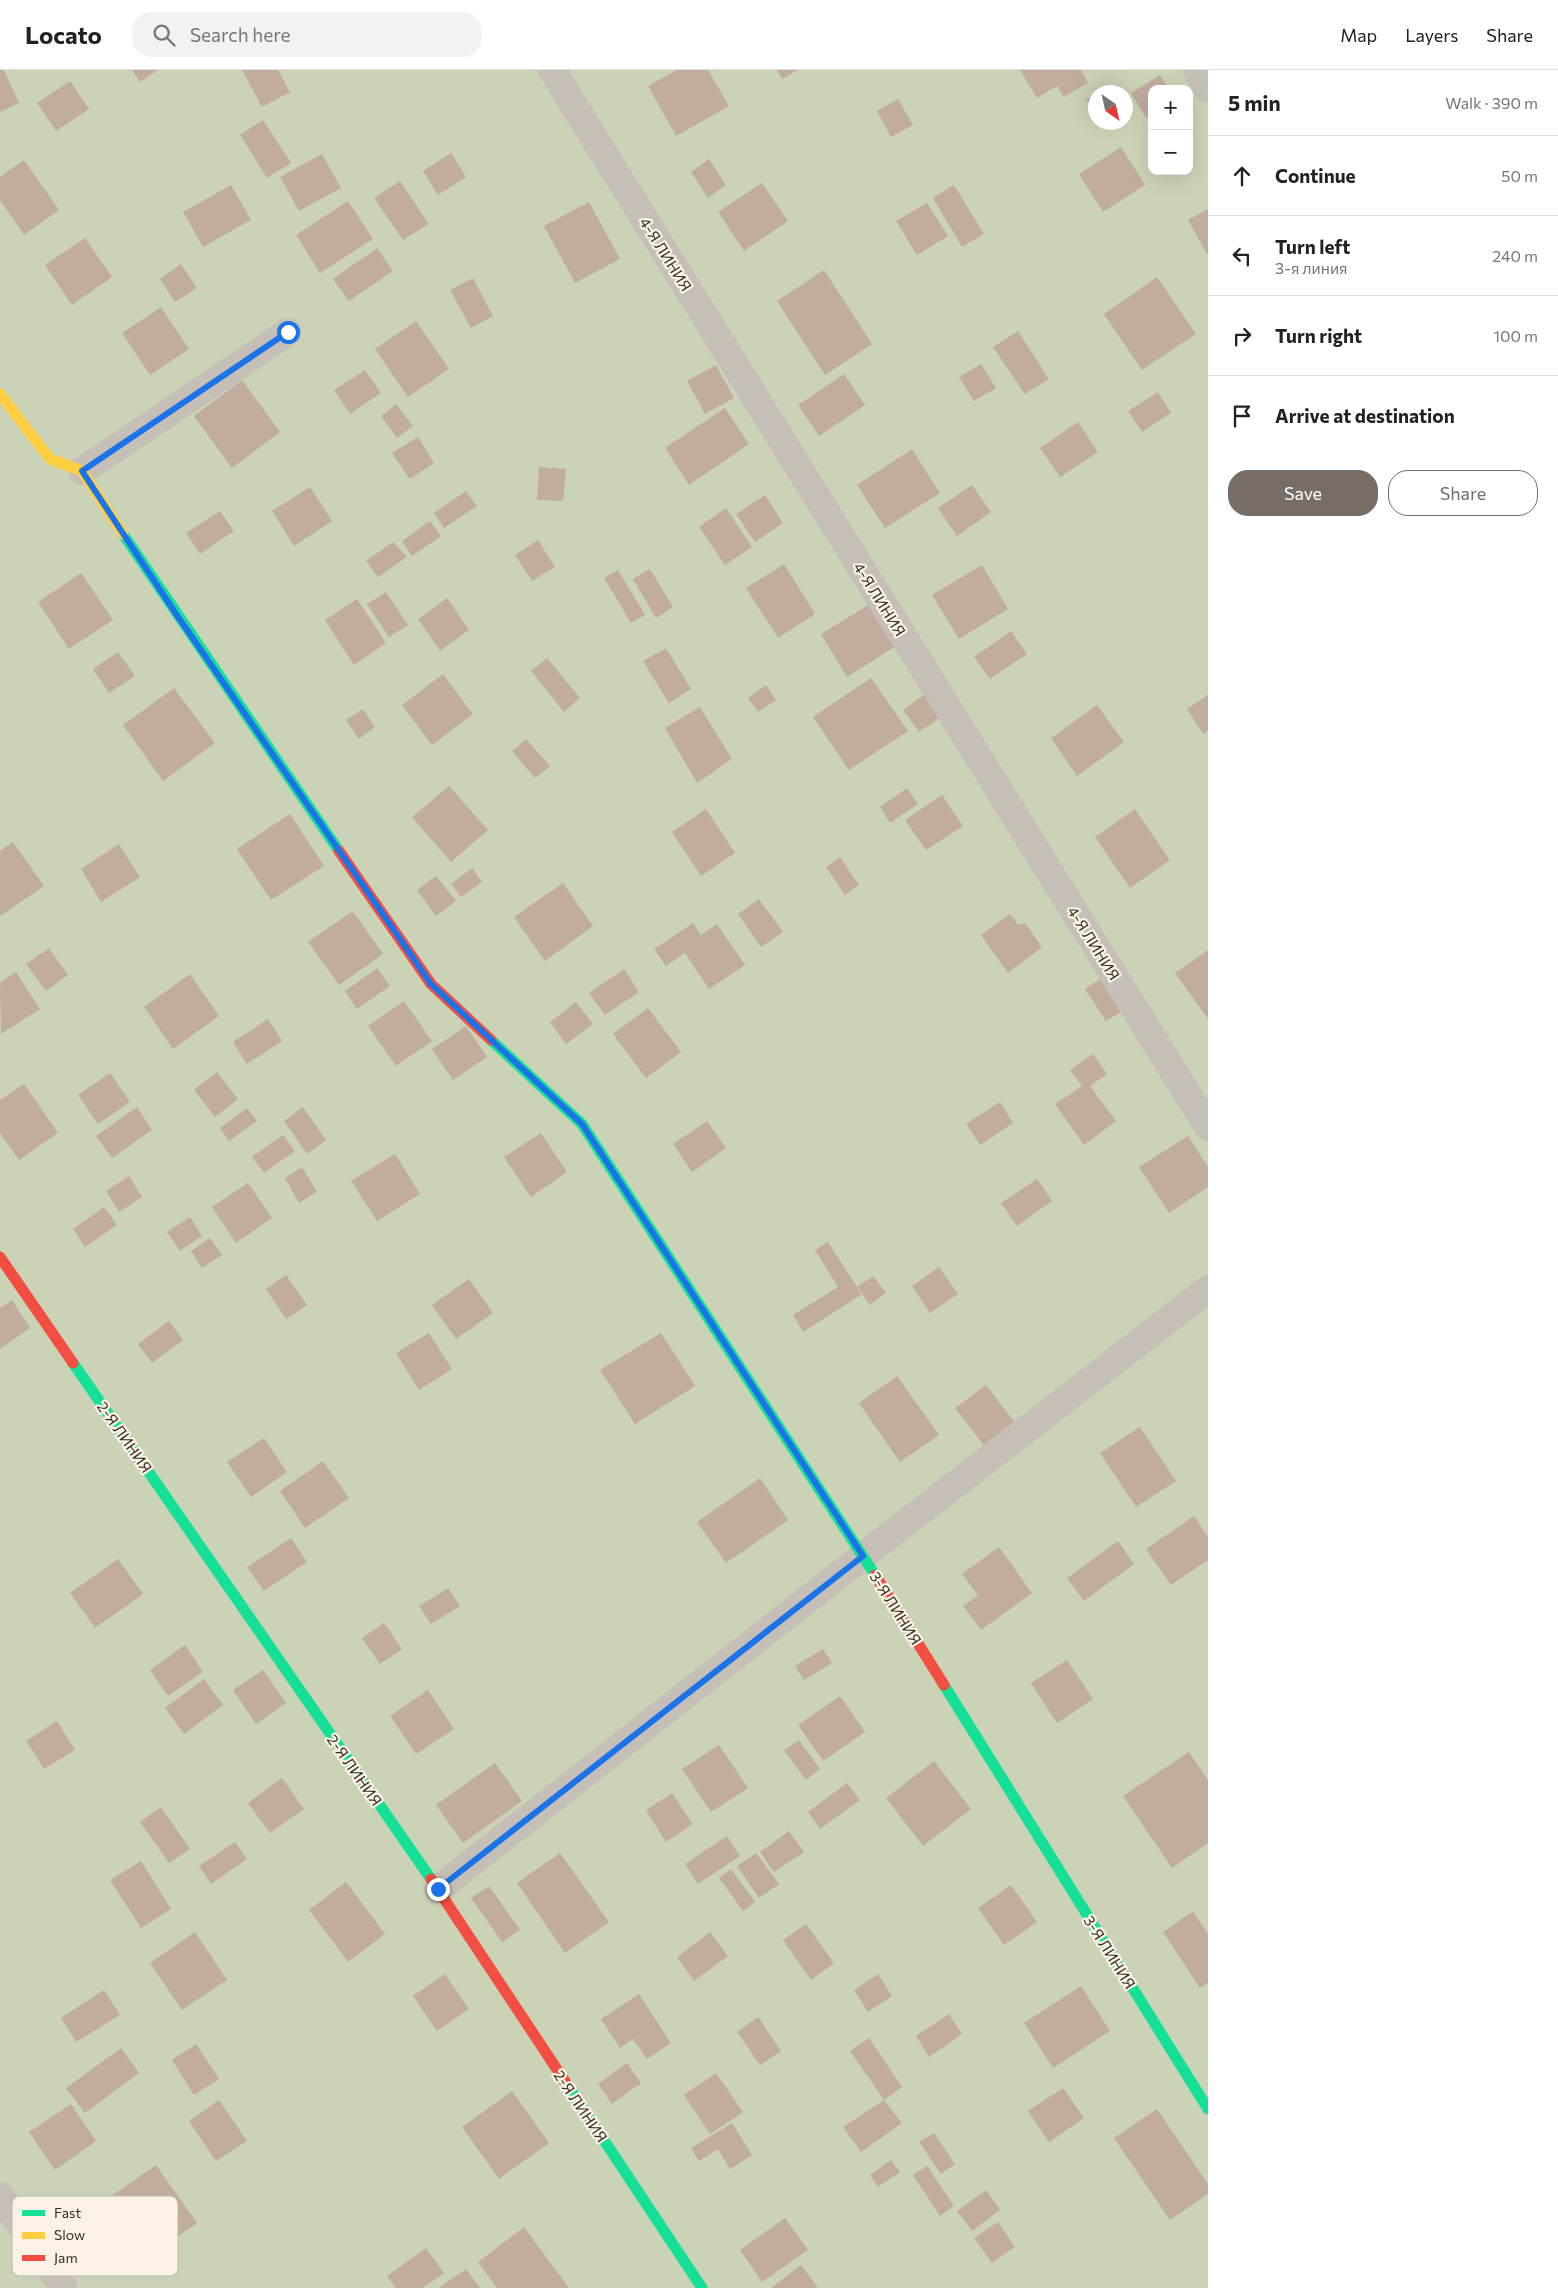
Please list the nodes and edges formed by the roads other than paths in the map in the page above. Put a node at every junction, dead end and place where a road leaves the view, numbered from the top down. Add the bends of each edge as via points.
1 (552, 70) edge
2 (1197, 70) edge
3 (1208, 89) edge
4 (288, 332) dead end
5 (0, 394) edge
6 (82, 471) junction
7 (1208, 1127) edge
8 (0, 1257) edge
9 (1208, 1289) edge
10 (863, 1556) junction
11 (438, 1889) junction
12 (1208, 2109) edge
13 (0, 2196) edge
14 (12, 2213) edge
15 (56, 2276) edge
16 (64, 2288) edge
17 (702, 2288) edge

1 - 7 street, 4-Я ЛИНИЯ
2 - 3 street
4 - 6 street
5 - 6 street via 50,458
6 - 10 street, 3-Я ЛИНИЯ via 174,611 431,984 582,1124
8 - 11 street, 2-Я ЛИНИЯ
9 - 10 street
10 - 11 street
10 - 12 street, 3-Я ЛИНИЯ
11 - 17 street, 2-Я ЛИНИЯ
13 - 14 street
15 - 16 street

